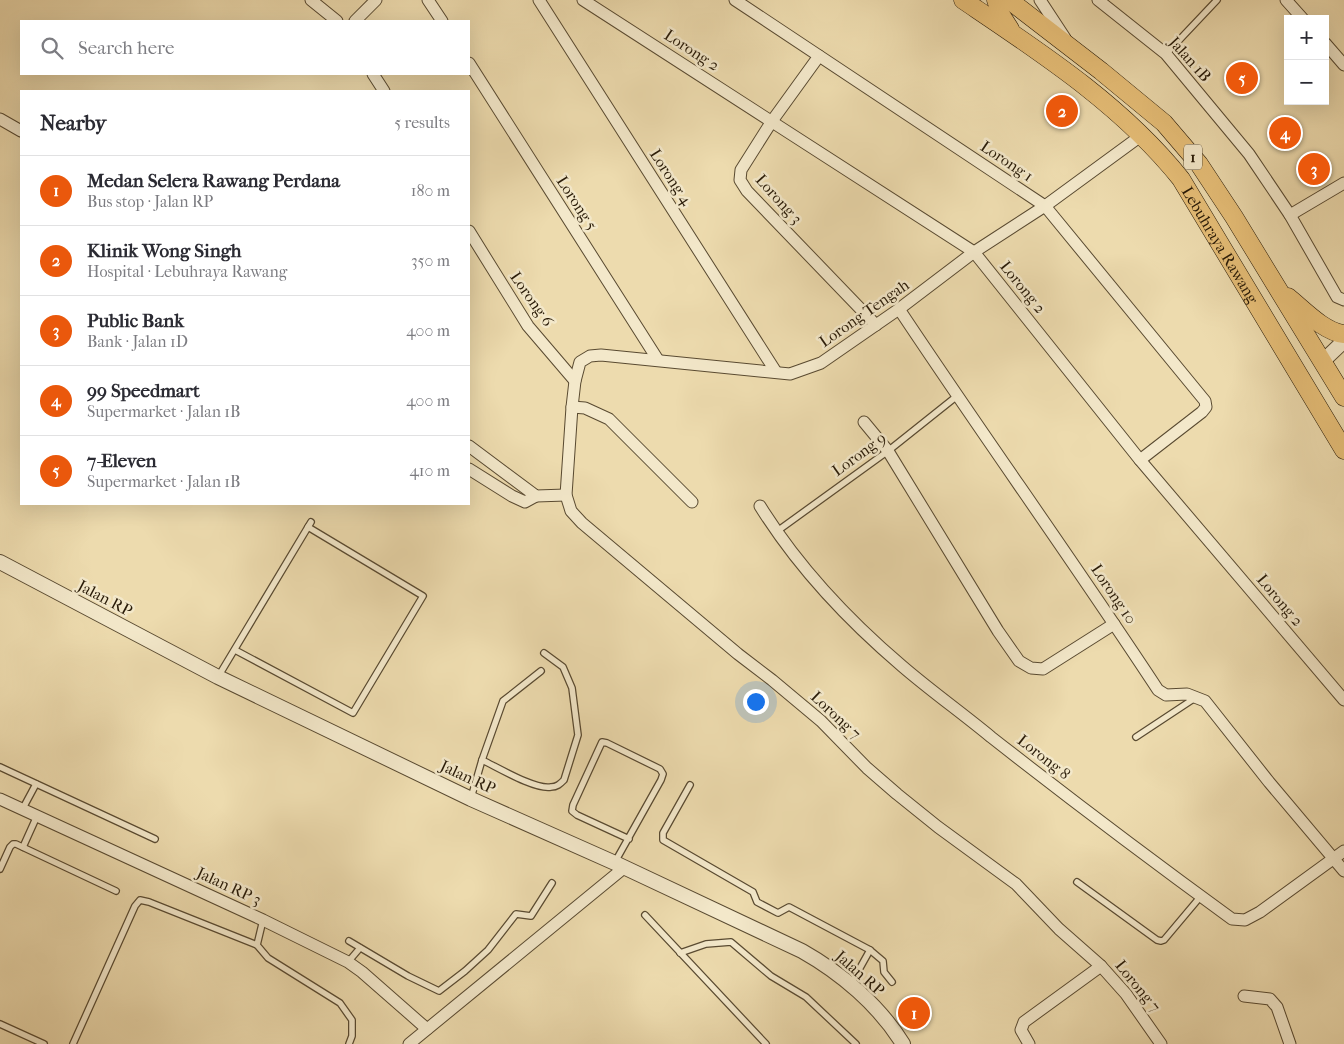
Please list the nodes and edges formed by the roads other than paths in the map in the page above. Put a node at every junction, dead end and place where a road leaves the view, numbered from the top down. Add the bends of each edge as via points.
1 (312, 0) edge
2 (376, 0) edge
3 (428, 0) edge
4 (539, 0) edge
5 (583, 0) edge
6 (734, 0) edge
7 (963, 0) edge
8 (996, 0) edge
9 (1009, 0) edge
10 (1040, 0) edge
11 (1098, 0) edge
12 (1217, 0) edge
13 (1286, 0) edge
14 (1299, 15) edge
15 (336, 20) edge
16 (356, 20) edge
17 (441, 20) edge
18 (1019, 38) junction
19 (1072, 49) junction
20 (1339, 52) edge
21 (1166, 54) junction
22 (819, 56) junction
23 (470, 65) edge
24 (1344, 65) edge
25 (374, 75) edge
26 (383, 90) edge
27 (0, 119) edge
28 (772, 121) junction
29 (20, 130) edge
30 (1142, 135) junction
31 (1344, 183) edge
32 (1046, 206) junction
33 (1290, 215) junction
34 (470, 233) edge
35 (974, 252) junction
36 (1278, 289) junction
37 (1344, 300) edge
38 (899, 309) junction
39 (876, 325) junction
40 (1344, 334) edge
41 (1278, 341) junction
42 (1344, 341) edge
43 (1344, 356) edge
44 (658, 360) junction
45 (1322, 362) junction
46 (776, 372) junction
47 (575, 381) junction
48 (957, 396) junction
49 (1344, 397) edge
50 (572, 407) junction
51 (1322, 413) junction
52 (864, 422) dead end
53 (470, 447) edge
54 (1344, 450) edge
55 (888, 451) junction
56 (1140, 460) junction
57 (470, 469) edge
58 (566, 495) junction
59 (536, 496) junction
60 (692, 502) dead end
61 (760, 506) dead end
62 (776, 532) junction
63 (0, 562) edge
64 (1114, 624) junction
65 (235, 650) junction
66 (544, 653) dead end
67 (541, 671) dead end
68 (218, 677) junction
69 (1196, 697) junction
70 (1344, 700) edge
71 (1136, 737) dead end
72 (482, 760) junction
73 (0, 767) edge
74 (36, 784) junction
75 (690, 785) dead end
76 (471, 798) junction
77 (0, 800) edge
78 (22, 810) junction
79 (37, 816) junction
80 (155, 839) dead end
81 (630, 839) junction
82 (24, 847) junction
83 (1344, 851) edge
84 (1334, 858) junction
85 (620, 865) junction
86 (0, 869) edge
87 (1344, 871) edge
88 (1077, 882) dead end
89 (552, 883) dead end
90 (116, 891) dead end
91 (1201, 896) junction
92 (645, 915) dead end
93 (263, 920) junction
94 (349, 941) dead end
95 (257, 945) junction
96 (360, 948) junction
97 (870, 950) junction
98 (680, 953) junction
99 (348, 962) junction
100 (1100, 966) junction
101 (892, 982) dead end
102 (851, 985) junction
103 (1244, 996) dead end
104 (0, 1024) edge
105 (428, 1029) junction
106 (44, 1044) edge
107 (73, 1044) edge
108 (349, 1044) edge
109 (409, 1044) edge
110 (766, 1044) edge
111 (856, 1044) edge
112 (903, 1044) edge
113 (1029, 1044) edge
114 (1161, 1044) edge
115 (1290, 1044) edge

1 - 15 street
2 - 16 street
3 - 17 street
4 - 46 street, Lorong 4
5 - 28 street, Lorong 2
6 - 22 street, Lorong 1
7 - 18 main road, Lebuhraya Rawang / 1
8 - 18 main road via 1005,23
9 - 19 main road, Lebuhraya Rawang / 1
10 - 19 street
11 - 21 street, Jalan 1B
12 - 21 lane
13 - 14 street
18 - 30 main road, Lebuhraya Rawang / 1
19 - 36 main road, Lebuhraya Rawang / 1 via 1164,123 1204,171
20 - 24 street
21 - 33 street, Jalan 1B via 1249,154
22 - 28 street, Lorong 3
22 - 32 street, Lorong 1
23 - 44 street, Lorong 5
25 - 26 street
27 - 29 street
28 - 35 street, Lorong 2
28 - 39 street, Lorong 3 via 741,170 743,186
30 - 32 street, Lorong Tengah
30 - 41 main road, Lebuhraya Rawang / 1 via 1181,179
31 - 33 street
32 - 35 street, Lorong Tengah
32 - 56 street, Lorong 1 via 1205,401 1206,407 1202,412
33 - 37 street, Jalan 1B via 1337,297
34 - 47 street, Lorong 6 via 528,326
35 - 38 street, Lorong Tengah
35 - 56 street, Lorong 2
36 - 40 main road via 1334,333
36 - 45 main road, Lebuhraya Rawang / 1
38 - 39 street, Lorong Tengah
38 - 48 street, Lorong 10
39 - 46 street, Lorong Tengah via 821,363 790,374
41 - 45 main road via 1300,357
41 - 51 main road, Lebuhraya Rawang / 1
42 - 45 street
43 - 45 street
44 - 46 street, Lorong Tengah
44 - 47 street, Lorong Tengah via 590,356 580,362
45 - 49 main road, Lebuhraya Rawang / 1
45 - 51 main road via 1318,374
47 - 50 street, Lorong 7
48 - 55 lane, Lorong 9
48 - 64 street, Lorong 10
50 - 58 street, Lorong 7
50 - 60 street via 585,408 609,419
51 - 54 main road, Lebuhraya Rawang / 1
52 - 55 street
53 - 59 street
55 - 62 lane, Lorong 9
55 - 64 street via 1019,662 1043,669
56 - 70 street, Lorong 2
57 - 59 street via 525,502
58 - 59 street
58 - 100 street, Lorong 7 via 570,511 582,523 821,721 897,794 1016,884
61 - 62 street, Lorong 8
62 - 91 street, Lorong 8 via 839,607 902,666 1055,787
63 - 68 street, Jalan RP
64 - 69 street, Lorong 10 via 1158,690 1166,695
65 - 65 lane via 353,714 422,596 310,525
65 - 68 lane
66 - 72 lane via 564,667 572,688 578,735 564,780 548,788
67 - 72 lane via 504,701
68 - 76 street, Jalan RP
69 - 71 lane
69 - 84 street via 1205,701
72 - 76 lane
73 - 74 lane
74 - 78 lane
74 - 80 lane
75 - 97 lane via 664,834 664,840 753,892 757,902 778,913 789,907
76 - 85 street, Jalan RP
77 - 78 street, Jalan RP 3
78 - 79 street, Jalan RP 3
79 - 82 lane
79 - 93 street, Jalan RP 3
81 - 81 lane via 572,811 602,742 660,769 663,774
81 - 85 lane
82 - 86 lane via 13,844
82 - 90 lane
83 - 84 street, Lorong 8
84 - 87 street
84 - 91 street, Lorong 8 via 1246,920 1232,919
85 - 102 street, Jalan RP via 802,951 827,965
85 - 105 street
88 - 91 lane via 1161,941
89 - 96 lane via 531,916 516,914 488,950 439,990
92 - 98 lane
93 - 95 lane
93 - 99 street, Jalan RP 3
94 - 96 lane
95 - 107 lane via 140,900
95 - 108 lane via 268,958 340,1003 352,1020
96 - 99 lane
97 - 101 lane via 883,961 884,972
97 - 102 lane
98 - 110 lane
98 - 111 lane via 706,944 731,942 771,976 806,997
99 - 105 street, Jalan RP 3
100 - 113 street via 1024,1022 1021,1030
100 - 114 street, Lorong 7 via 1126,994
102 - 112 street, Jalan RP via 896,1032
103 - 115 street via 1270,999
104 - 106 lane
105 - 109 street

